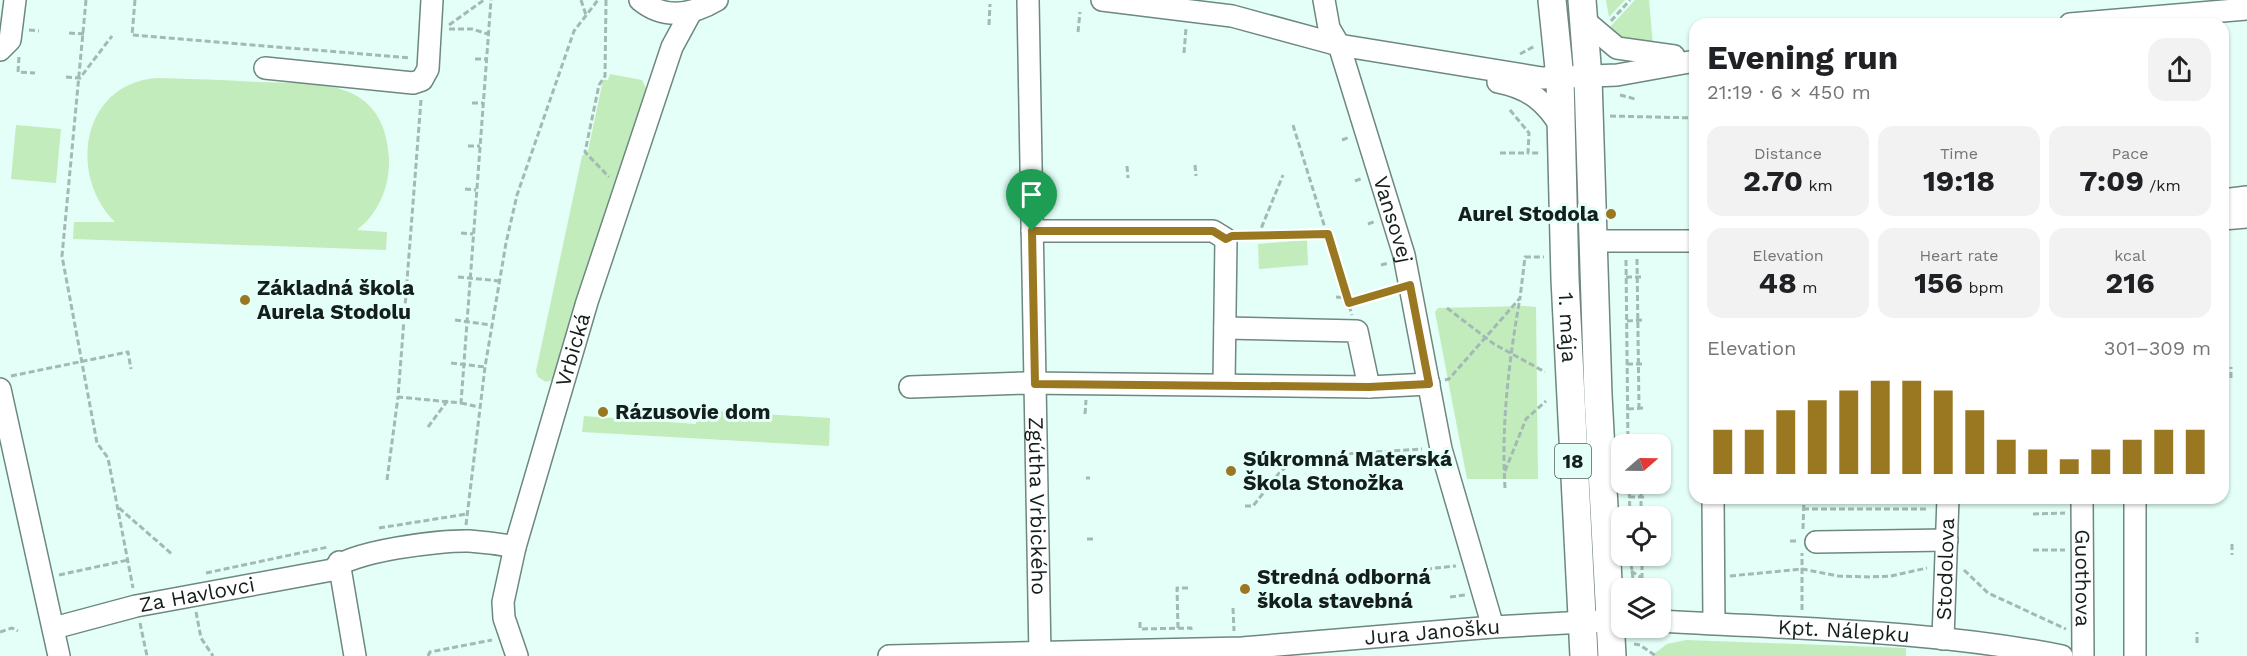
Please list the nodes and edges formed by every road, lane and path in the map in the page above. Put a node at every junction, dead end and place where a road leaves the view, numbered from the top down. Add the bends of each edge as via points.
1 (15, 0) edge
2 (86, 0) edge
3 (135, 0) edge
4 (432, 0) edge
5 (484, 0) edge
6 (491, 0) edge
7 (581, 0) edge
8 (598, 0) edge
9 (606, 0) edge
10 (640, 0) edge
11 (717, 0) edge
12 (1028, 0) edge
13 (1113, 0) edge
14 (1324, 0) edge
15 (1552, 0) edge
16 (1630, 0) edge
17 (990, 4) dead end
18 (2247, 9) edge
19 (660, 12) junction
20 (692, 12) junction
21 (1080, 12) dead end
22 (586, 15) junction
23 (1591, 16) edge
24 (2141, 18) edge
25 (1186, 23) dead end
26 (989, 26) dead end
27 (1078, 32) dead end
28 (69, 33) dead end
29 (84, 34) junction
30 (488, 34) junction
31 (112, 36) dead end
32 (1334, 36) junction
33 (672, 47) junction
34 (10, 50) edge
35 (1184, 53) dead end
36 (475, 59) dead end
37 (486, 59) junction
38 (1434, 59) junction
39 (1689, 60) edge
40 (1689, 62) edge
41 (265, 68) dead end
42 (35, 73) dead end
43 (66, 77) dead end
44 (80, 78) junction
45 (1560, 78) junction
46 (1588, 78) junction
47 (419, 81) junction
48 (1620, 95) dead end
49 (1635, 99) dead end
50 (472, 103) dead end
51 (483, 103) junction
52 (1510, 110) dead end
53 (1608, 116) dead end
54 (1689, 118) edge
55 (1293, 124) dead end
56 (1562, 130) junction
57 (468, 146) dead end
58 (480, 146) junction
59 (1500, 153) dead end
60 (1528, 153) junction
61 (1544, 153) dead end
62 (1195, 165) dead end
63 (1127, 166) dead end
64 (1283, 175) dead end
65 (1196, 176) dead end
66 (1128, 178) dead end
67 (465, 189) dead end
68 (476, 190) junction
69 (623, 191) junction
70 (2247, 197) edge
71 (2229, 199) edge
72 (2247, 217) edge
73 (2229, 218) edge
74 (1032, 231) junction
75 (461, 233) dead end
76 (473, 234) junction
77 (1328, 234) junction
78 (1258, 236) junction
79 (1226, 239) junction
80 (1594, 241) junction
81 (1689, 242) edge
82 (1631, 247) junction
83 (1544, 257) dead end
84 (458, 277) dead end
85 (470, 277) junction
86 (1626, 277) junction
87 (1637, 277) junction
88 (1642, 277) dead end
89 (500, 281) junction
90 (1410, 285) junction
91 (1336, 297) dead end
92 (1347, 298) junction
93 (1520, 298) junction
94 (1349, 303) junction
95 (1447, 308) dead end
96 (1640, 320) junction
97 (455, 321) dead end
98 (466, 321) junction
99 (1627, 321) junction
100 (492, 325) junction
101 (1225, 328) junction
102 (1357, 331) junction
103 (1485, 338) junction
104 (1510, 354) junction
105 (81, 362) junction
106 (451, 363) dead end
107 (1627, 364) junction
108 (1641, 364) junction
109 (464, 365) junction
110 (485, 367) junction
111 (2231, 367) dead end
112 (131, 369) dead end
113 (1545, 372) dead end
114 (0, 378) edge
115 (2231, 378) dead end
116 (1035, 384) junction
117 (1224, 384) junction
118 (1429, 384) junction
119 (910, 387) dead end
120 (1369, 387) junction
121 (0, 389) edge
122 (398, 397) junction
123 (448, 400) junction
124 (1546, 401) dead end
125 (461, 403) junction
126 (479, 407) junction
127 (1628, 409) junction
128 (428, 427) dead end
129 (1629, 434) edge
130 (1440, 446) junction
131 (1505, 479) junction
132 (387, 480) dead end
133 (1269, 485) junction
134 (1245, 486) dead end
135 (1505, 488) dead end
136 (1643, 494) edge
137 (1629, 497) joint
138 (1643, 497) junction
139 (1713, 504) edge
140 (1803, 504) edge
141 (1948, 504) edge
142 (2135, 504) edge
143 (1245, 506) dead end
144 (1629, 506) edge
145 (1642, 506) edge
146 (2082, 506) edge
147 (118, 507) junction
148 (1803, 509) junction
149 (1928, 509) dead end
150 (467, 514) junction
151 (2033, 514) dead end
152 (379, 528) dead end
153 (1087, 539) dead end
154 (1093, 539) dead end
155 (466, 541) junction
156 (1805, 541) junction
157 (2232, 544) dead end
158 (515, 547) junction
159 (1947, 548) junction
160 (2033, 550) dead end
161 (2082, 550) junction
162 (173, 555) dead end
163 (334, 555) junction
164 (2232, 555) dead end
165 (128, 560) junction
166 (1462, 565) dead end
167 (1631, 566) edge
168 (1642, 566) edge
169 (1426, 568) dead end
170 (1927, 568) dead end
171 (1802, 569) junction
172 (1631, 571) junction
173 (201, 574) dead end
174 (1613, 578) edge
175 (1632, 578) edge
176 (1642, 578) joint
177 (1713, 578) junction
178 (43, 579) junction
179 (1190, 588) dead end
180 (1467, 589) dead end
181 (192, 596) junction
182 (1449, 597) dead end
183 (136, 606) junction
184 (1233, 608) dead end
185 (1611, 620) edge
186 (1802, 620) dead end
187 (1671, 621) edge
188 (1581, 622) junction
189 (1714, 622) junction
190 (1493, 627) junction
191 (54, 628) junction
192 (1178, 628) dead end
193 (18, 631) dead end
194 (2082, 631) junction
195 (0, 632) edge
196 (2197, 632) dead end
197 (500, 638) dead end
198 (1943, 639) junction
199 (2197, 643) dead end
200 (1234, 648) junction
201 (1623, 650) edge
202 (1040, 654) edge
203 (59, 656) edge
204 (147, 656) edge
205 (213, 656) edge
206 (355, 656) edge
207 (428, 656) edge
208 (517, 656) edge
209 (889, 656) edge
210 (1584, 656) edge
211 (1656, 656) edge
212 (2062, 656) edge
213 (2083, 656) edge
214 (2135, 656) edge

1 - 34 street
2 - 29 path
3 - 47 path via 132,35 419,58
4 - 47 street via 428,69
5 - 30 path via 444,29 472,29
6 - 30 path
7 - 22 path
8 - 22 path
9 - 69 path via 605,76 599,84 585,152
10 - 19 street
11 - 20 street
12 - 74 street, Zgútha Vrbického
13 - 32 street via 1232,16
14 - 32 street, Vansovej
15 - 45 main road, 1. mája / 18
16 - 23 path
17 - 26 path
18 - 24 street
19 - 20 street
19 - 33 street
20 - 33 street, Vrbická
21 - 27 path
22 - 89 path via 574,31 517,195
23 - 39 street via 1617,48
23 - 46 main road, 1. mája / 18
25 - 35 path
28 - 29 path
29 - 44 path
30 - 37 path
31 - 44 path
32 - 38 street
32 - 90 street, Vansovej via 1404,255
33 - 69 street, Vrbická
34 - 42 path via 18,72
36 - 37 path
37 - 51 path
38 - 45 street
38 - 56 street via 1459,75 1513,85 1530,93 1548,108
40 - 46 street
41 - 47 street
43 - 44 path
44 - 105 path via 62,256
45 - 46 street
45 - 56 main road, 1. mája / 18
46 - 80 main road, 1. mája / 18
47 - 122 path via 421,102
48 - 49 path
50 - 51 path
51 - 58 path
52 - 60 path via 1529,134
53 - 54 path
55 - 77 path
56 - 188 main road, 1. mája / 18
57 - 58 path
58 - 68 path
59 - 60 path
60 - 61 path
62 - 65 path
63 - 66 path
64 - 78 path
67 - 68 path
68 - 76 path
69 - 158 street, Vrbická
70 - 71 street
72 - 73 street
74 - 79 street via 1213,231
74 - 116 street, Zgútha Vrbického
75 - 76 path
76 - 85 path
77 - 78 path
77 - 92 path
78 - 79 path
79 - 101 street
80 - 82 street
80 - 174 main road, 1. mája / 18 via 1599,406
81 - 82 street
82 - 86 path
82 - 87 path
83 - 93 path via 1525,257
84 - 85 path
85 - 89 path
85 - 98 path
86 - 87 path
86 - 99 path
87 - 88 path
87 - 96 path
89 - 100 path
90 - 94 path
90 - 118 street, Vansovej
91 - 92 path
92 - 94 path
93 - 103 path
93 - 104 path
94 - 102 path
95 - 103 path
96 - 99 path
96 - 108 path
97 - 98 path
98 - 100 path
98 - 109 path
99 - 107 path
100 - 110 path
101 - 102 street
101 - 117 street
102 - 120 street
103 - 104 path
103 - 118 path via 1449,379
104 - 113 path
104 - 131 path
105 - 112 path via 128,352
105 - 114 path
105 - 147 path via 97,443 108,458
106 - 109 path
107 - 108 path
107 - 127 path
108 - 127 path via 1642,408
109 - 110 path
109 - 125 path
110 - 126 path
111 - 115 path
116 - 117 street
116 - 119 street
116 - 202 street, Zgútha Vrbického
117 - 120 street
118 - 120 street
118 - 130 street, Vansovej
121 - 178 street
122 - 123 path
122 - 132 path
123 - 125 path
123 - 128 path
124 - 131 path via 1526,419 1509,458
125 - 126 path
126 - 150 path
127 - 129 path
130 - 133 path via 1299,457
130 - 190 street, Vansovej
131 - 135 path
133 - 134 path
133 - 143 path via 1253,506
136 - 138 path
137 - 138 path
137 - 144 path
138 - 145 path
139 - 177 street
140 - 148 path
141 - 159 street, Stodolova
142 - 214 street
146 - 151 path
146 - 161 street, Guothova
147 - 162 path
147 - 165 path
148 - 149 path
148 - 156 path
150 - 152 path
150 - 155 path
153 - 154 path
155 - 158 street, Za Havlovci
155 - 163 street, Za Havlovci
156 - 159 street
156 - 171 path
157 - 164 path
158 - 208 street, Vrbická via 503,602 504,618
159 - 194 path via 1988,593 2067,630
159 - 198 street, Stodolova
160 - 161 path
161 - 194 street, Guothova
163 - 173 path
163 - 181 street, Za Havlovci via 332,570
163 - 206 street
165 - 178 path
165 - 183 path
166 - 169 path
167 - 172 path
168 - 176 path
170 - 171 path via 1870,577
171 - 177 path
171 - 186 path
172 - 175 path
172 - 176 path
177 - 189 street
178 - 191 street
179 - 192 path via 1177,588
180 - 182 path via 1465,596
181 - 183 street, Za Havlovci
181 - 205 path via 201,638
183 - 191 street, Za Havlovci
183 - 204 path
184 - 200 path
185 - 188 street
187 - 189 street, Kpt. Nálepku
188 - 190 street, Jura Janošku
188 - 210 main road, 1. mája / 18
189 - 198 street, Kpt. Nálepku
190 - 200 street, Jura Janošku
191 - 203 street
193 - 195 path via 12,628
194 - 213 street, Guothova
196 - 199 path
197 - 207 path via 430,652
198 - 212 street, Kpt. Nálepku
200 - 202 street, Jura Janošku
201 - 211 path via 1640,645
202 - 209 street, Jura Janošku

